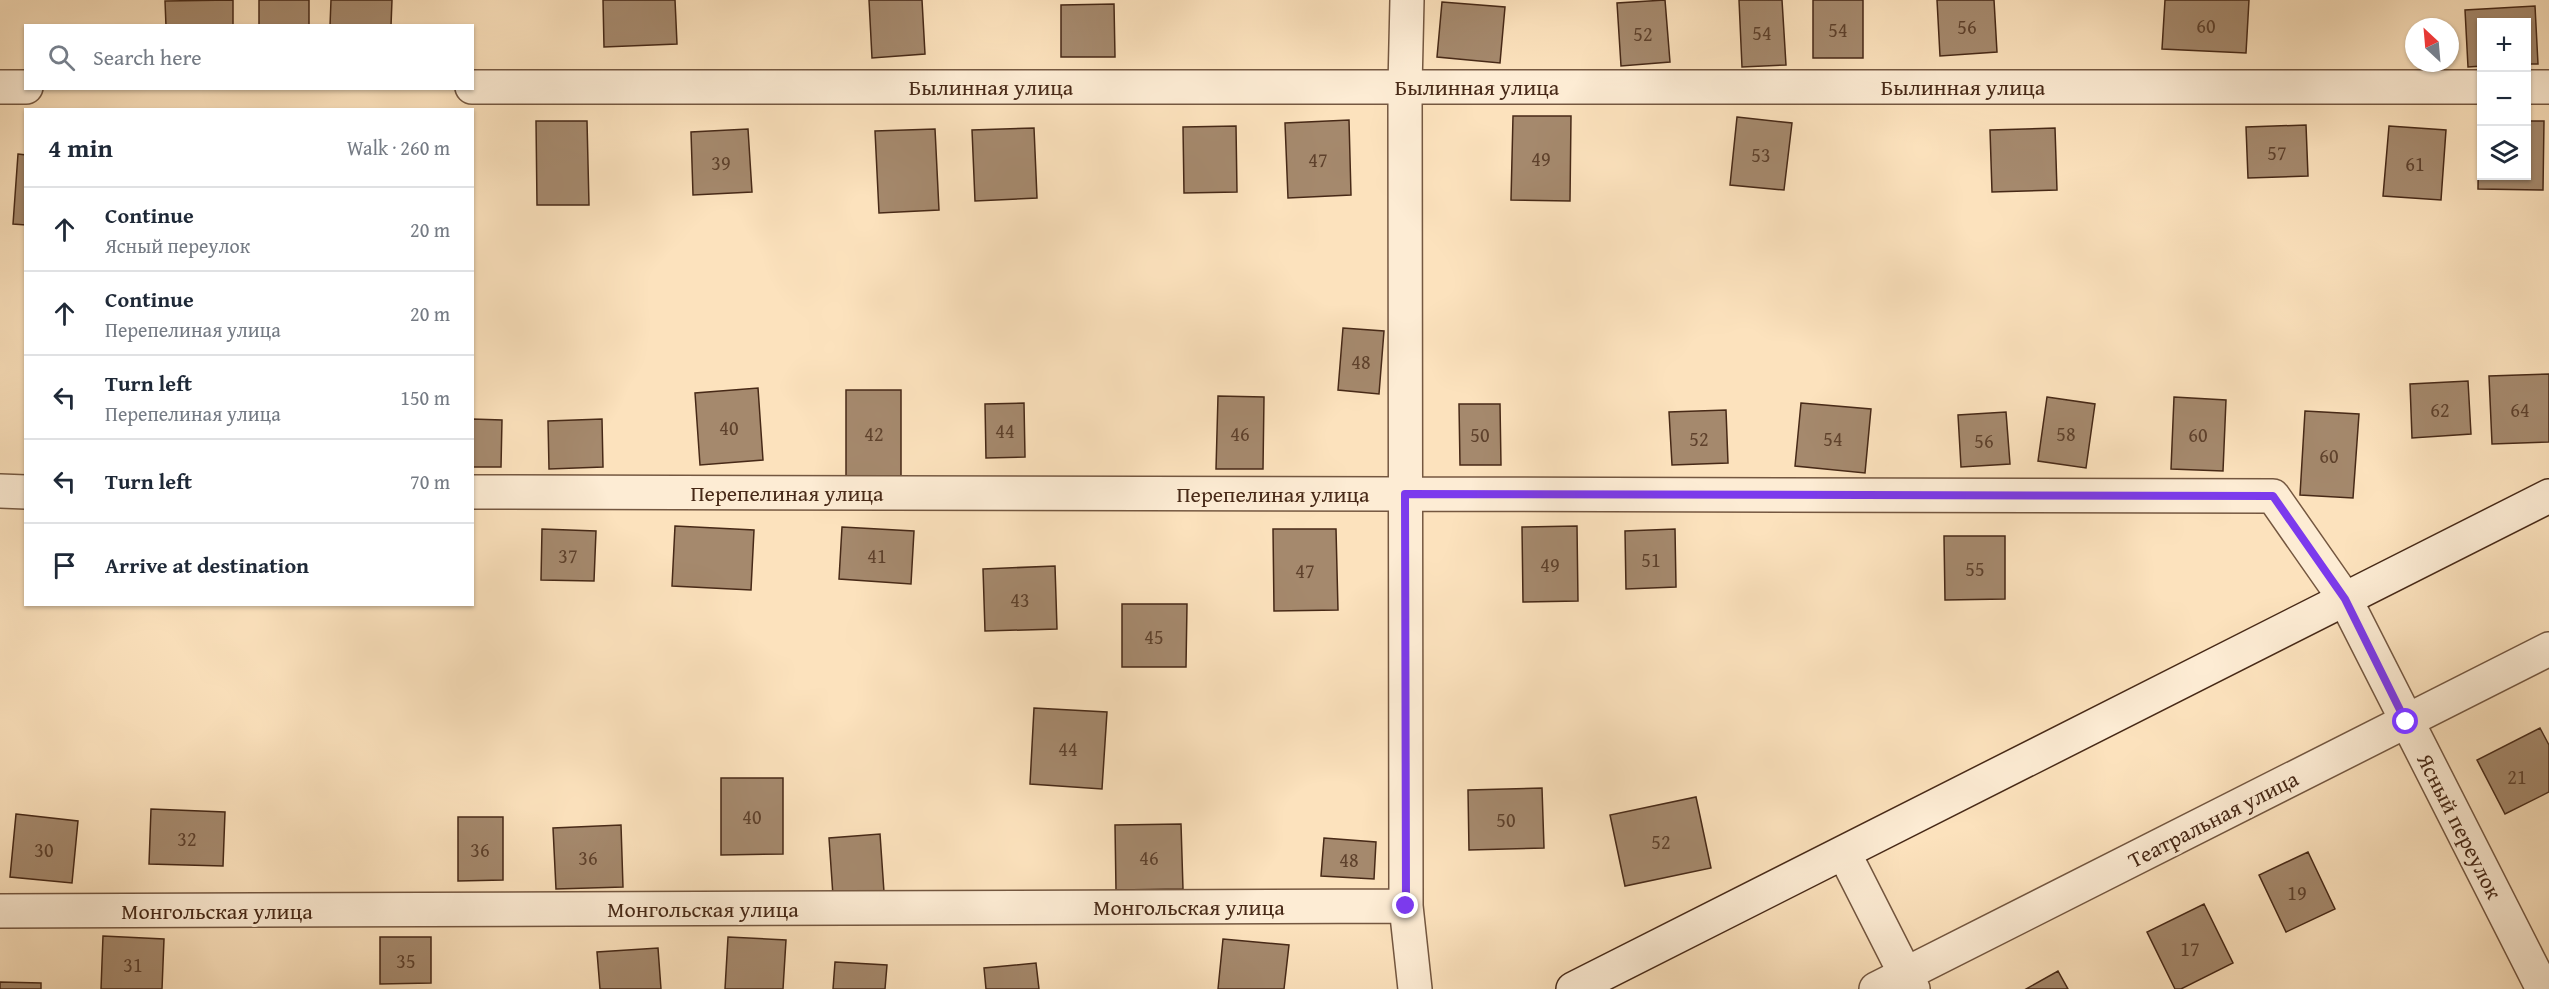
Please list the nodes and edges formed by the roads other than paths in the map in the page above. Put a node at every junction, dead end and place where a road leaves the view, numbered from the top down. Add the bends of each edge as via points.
1 (1407, 0) edge
2 (0, 87) edge
3 (24, 87) edge
4 (474, 87) edge
5 (1405, 87) junction
6 (2477, 87) edge
7 (2531, 87) edge
8 (2549, 87) edge
9 (0, 491) edge
10 (24, 492) edge
11 (474, 492) edge
12 (1405, 494) junction
13 (2549, 496) edge
14 (2345, 599) junction
15 (2549, 649) edge
16 (2406, 722) junction
17 (1844, 853) junction
18 (1406, 906) junction
19 (0, 911) edge
20 (1909, 982) edge
21 (1415, 989) edge
22 (1573, 989) edge
23 (1876, 989) edge
24 (2543, 989) edge

1 - 5 street
2 - 3 street
4 - 5 street, Былинная улица
5 - 6 street, Былинная улица
5 - 12 street
7 - 8 street
9 - 10 street
11 - 12 street, Перепелиная улица
12 - 14 street, Перепелиная улица via 2273,496
12 - 18 street
13 - 14 street
14 - 16 street, Ясный переулок
14 - 17 street
15 - 16 street, Театральная улица
16 - 20 street, Театральная улица
16 - 24 street, Ясный переулок
17 - 20 street
17 - 22 street
18 - 19 street, Монгольская улица
18 - 21 street
20 - 23 street, Театральная улица

